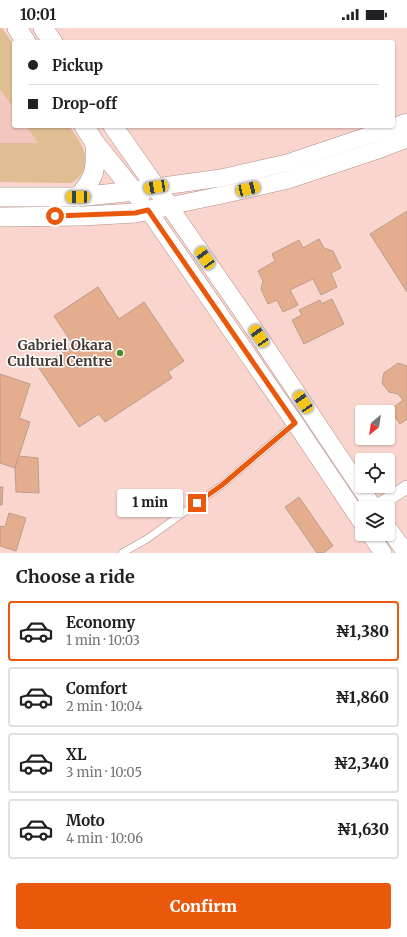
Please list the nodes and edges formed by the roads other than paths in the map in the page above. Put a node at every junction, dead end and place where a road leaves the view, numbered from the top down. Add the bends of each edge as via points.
1 (17, 28) edge
2 (43, 28) edge
3 (25, 40) edge
4 (52, 40) edge
5 (407, 122) edge
6 (395, 126) edge
7 (85, 128) edge
8 (114, 128) edge
9 (390, 128) edge
10 (407, 139) edge
11 (95, 143) junction
12 (156, 187) junction
13 (134, 191) junction
14 (0, 197) edge
15 (78, 197) junction
16 (169, 206) junction
17 (148, 210) junction
18 (0, 217) edge
19 (295, 423) junction
20 (407, 487) edge
21 (369, 501) edge
22 (385, 501) edge
23 (355, 509) edge
24 (395, 538) edge
25 (375, 541) edge
26 (122, 553) edge
27 (383, 553) edge
28 (406, 553) edge

1 - 3 main road
2 - 4 main road
5 - 6 street
7 - 11 main road
8 - 12 main road
9 - 12 street via 287,163 221,178
10 - 16 street via 288,180
11 - 13 main road
11 - 15 main road via 94,176
12 - 13 main road
12 - 16 main road
13 - 15 main road
13 - 17 main road
14 - 15 main road
16 - 17 main road
16 - 21 street
17 - 18 main road via 83,216
17 - 19 street
19 - 23 street
19 - 26 lane via 222,485 147,539
20 - 22 street
24 - 28 street
25 - 27 street

